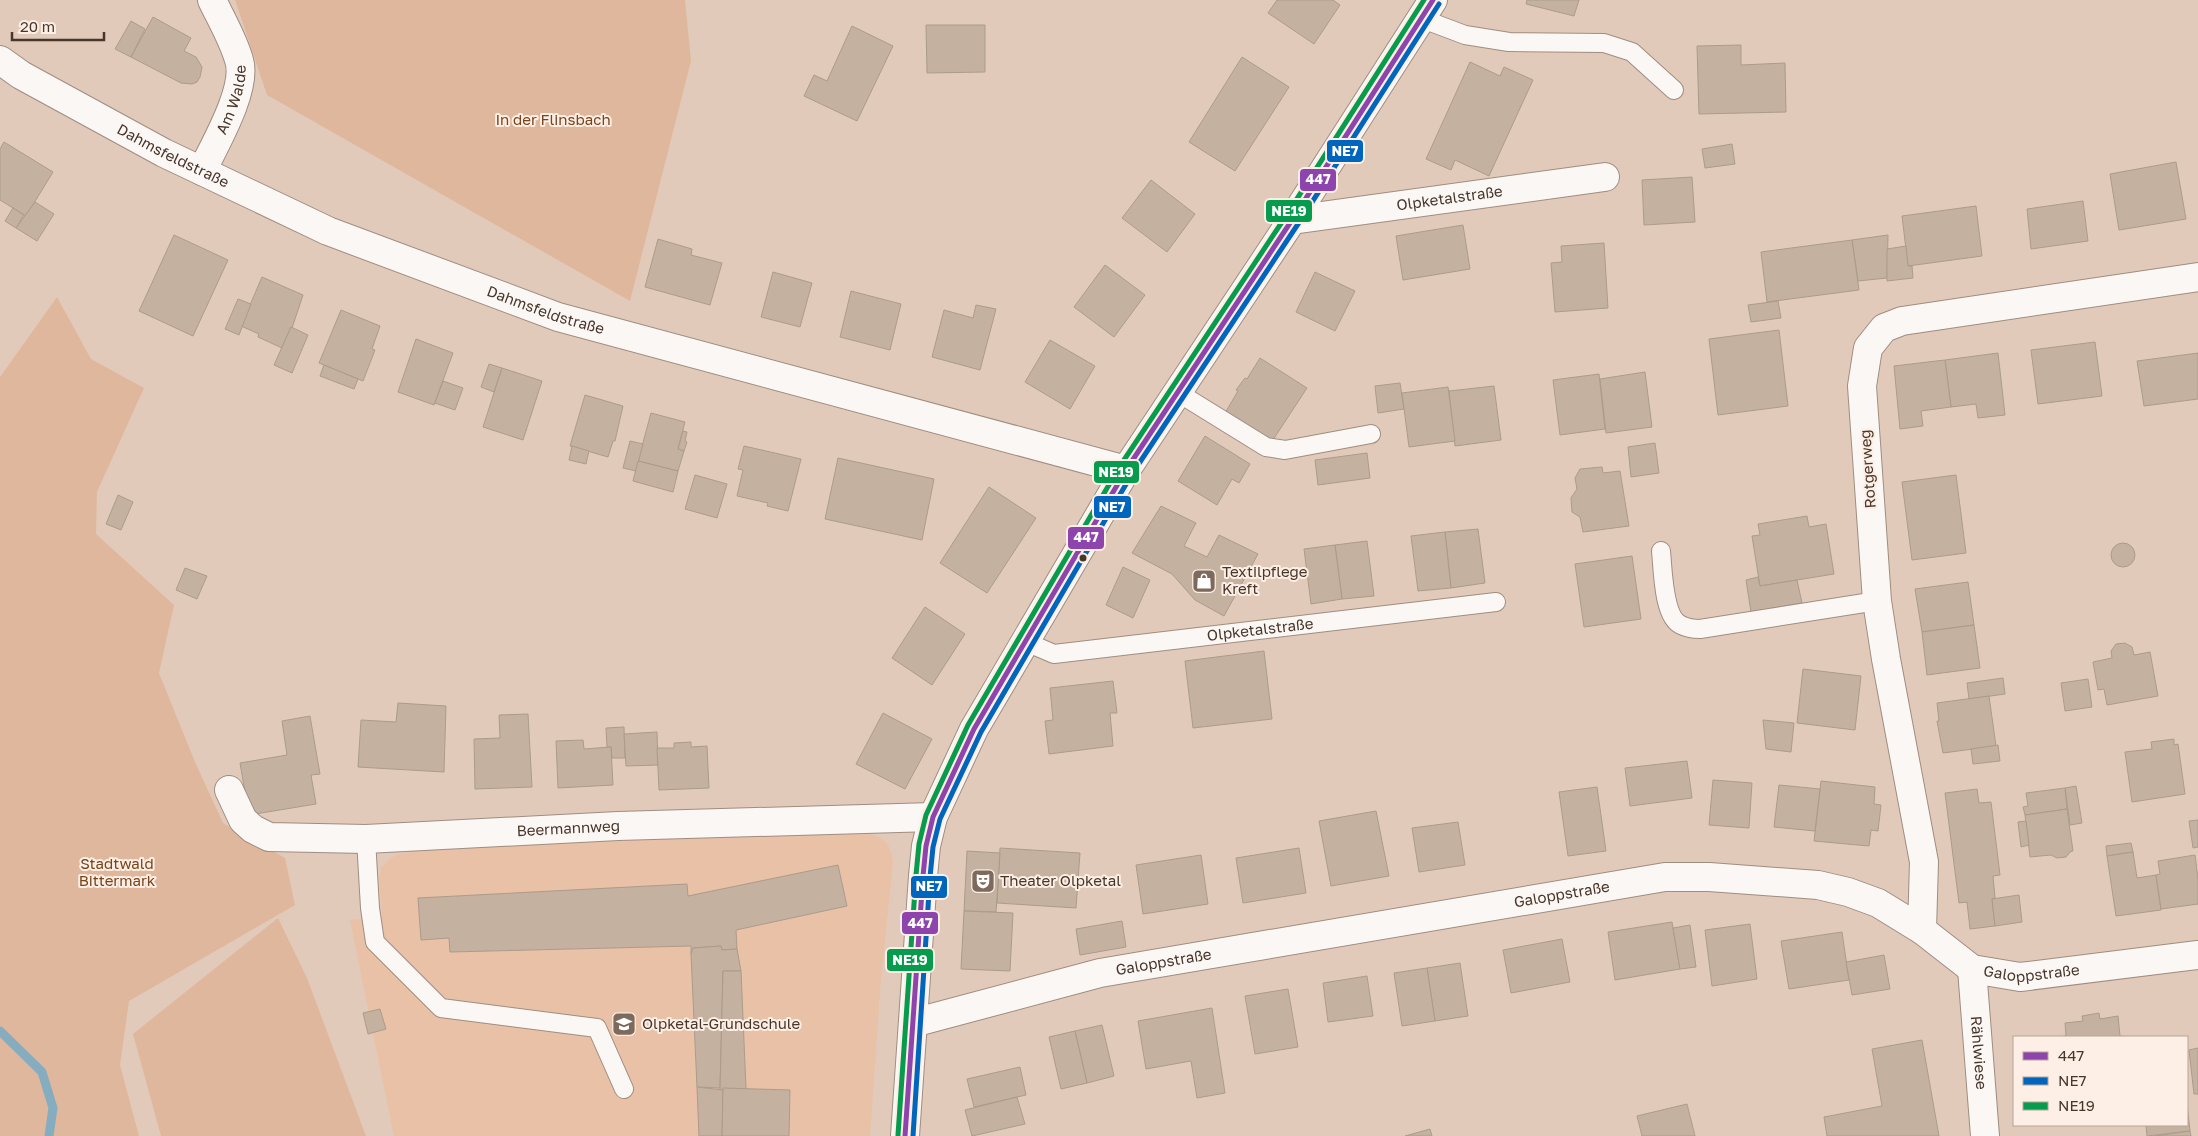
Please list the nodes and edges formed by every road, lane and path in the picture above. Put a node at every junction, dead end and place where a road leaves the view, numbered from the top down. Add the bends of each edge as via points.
1 (212, 0) edge
2 (1426, 9) edge
3 (0, 60) edge
4 (1674, 90) dead end
5 (202, 171) junction
6 (1606, 177) dead end
7 (1292, 220) junction
8 (2198, 277) edge
9 (1177, 392) junction
10 (1371, 434) dead end
11 (1126, 470) junction
12 (1661, 551) dead end
13 (1877, 601) junction
14 (1496, 602) dead end
15 (1026, 642) junction
16 (229, 790) dead end
17 (933, 817) junction
18 (366, 839) junction
19 (1922, 930) junction
20 (2198, 955) edge
21 (1972, 969) junction
22 (913, 1023) junction
23 (624, 1089) dead end
24 (906, 1136) edge
25 (1985, 1136) edge

1 - 5 street, Am Walde via 240,61 241,76 237,95
2 - 4 lane via 1465,35 1509,42 1604,43 1632,52
2 - 7 street
3 - 5 street, Dahmsfeldstraße via 164,153
5 - 11 street, Dahmsfeldstraße via 328,231 558,317
6 - 7 street, Olpketalstraße
7 - 9 street
8 - 13 street, Rotgerweg via 1902,321 1884,328 1868,348 1862,386
9 - 10 lane via 1266,447 1284,450
9 - 11 street
11 - 15 street
12 - 13 lane via 1671,615 1680,625 1692,628
13 - 19 street, Rotgerweg via 1924,862
14 - 15 lane, Olpketalstraße via 1054,654
15 - 17 street via 974,729
16 - 18 street, Beermannweg via 243,820 269,837
17 - 18 street, Beermannweg via 618,826
17 - 22 street via 923,876
18 - 23 lane via 375,942 441,1008 597,1028
19 - 21 street, Galoppstraße
19 - 22 street, Galoppstraße via 1878,903 1818,885 1665,876 1100,973
20 - 21 street, Galoppstraße via 2020,977
21 - 25 street, Rählwiese
22 - 24 street

